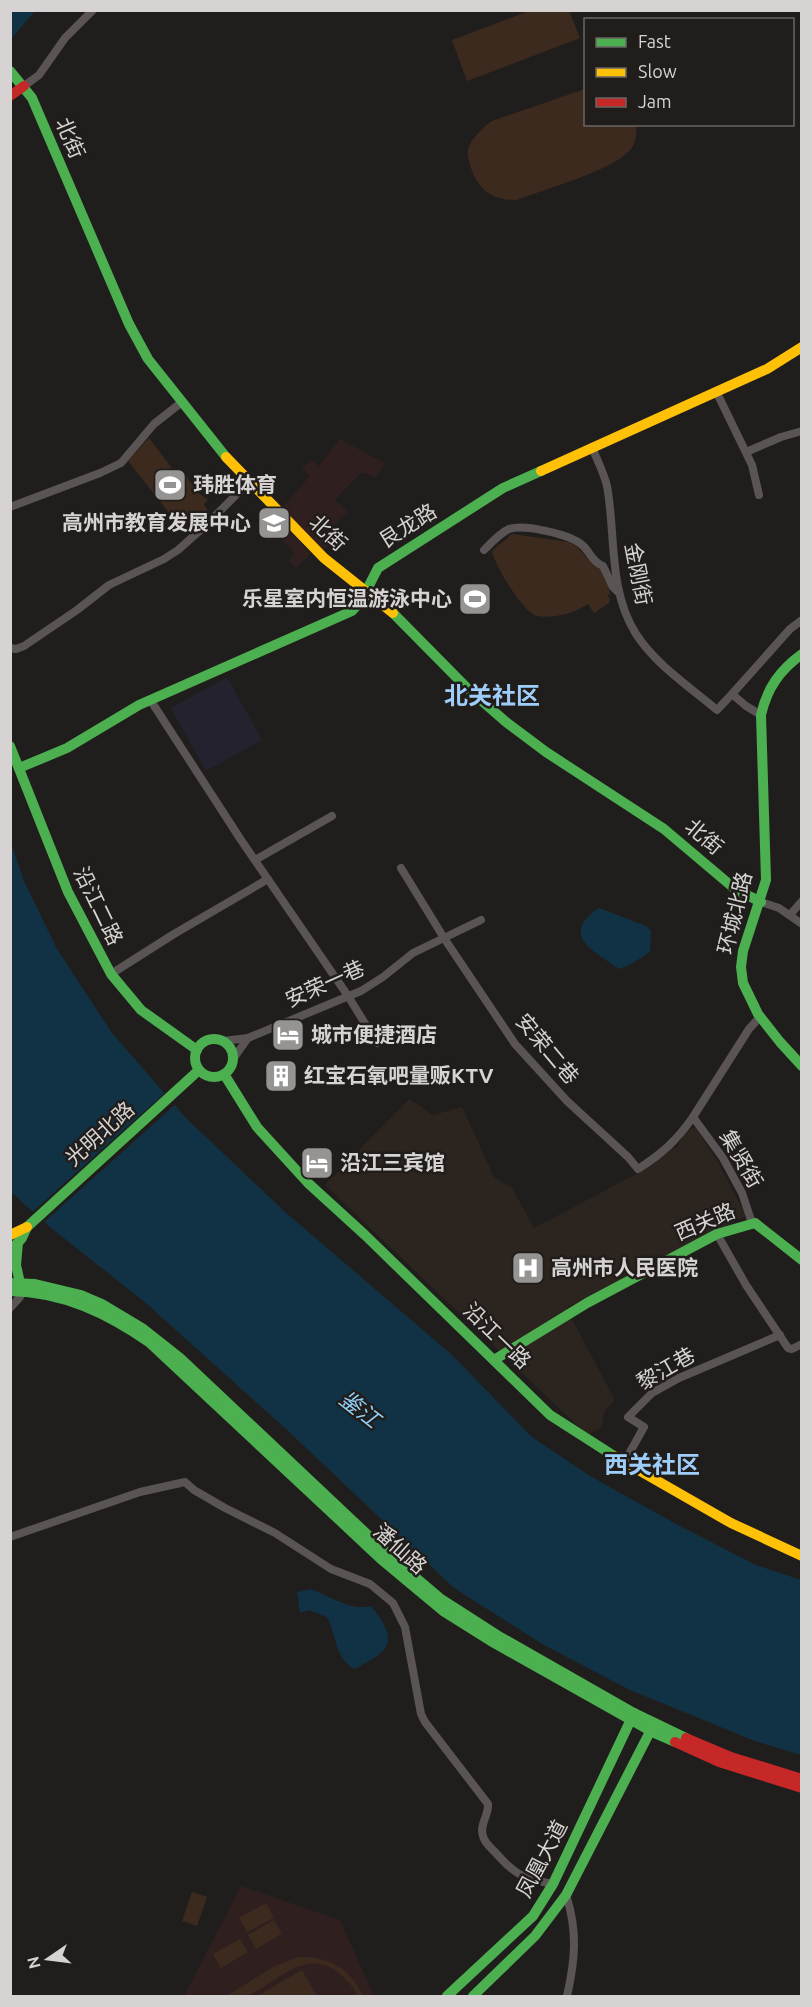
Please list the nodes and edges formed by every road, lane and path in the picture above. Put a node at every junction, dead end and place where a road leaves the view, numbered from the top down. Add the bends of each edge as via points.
1 (93, 10) edge
2 (10, 71) edge
3 (24, 86) junction
4 (10, 96) edge
5 (801, 347) edge
6 (716, 392) junction
7 (182, 402) junction
8 (801, 431) edge
9 (592, 447) junction
10 (746, 452) junction
11 (249, 482) junction
12 (759, 495) dead end
13 (10, 507) edge
14 (484, 550) dead end
15 (366, 593) junction
16 (620, 593) junction
17 (801, 620) edge
18 (10, 648) edge
19 (801, 654) edge
20 (732, 693) junction
21 (151, 701) junction
22 (761, 715) junction
23 (10, 746) edge
24 (19, 768) junction
25 (332, 816) dead end
26 (255, 860) junction
27 (401, 868) dead end
28 (268, 879) junction
29 (801, 901) edge
30 (761, 902) junction
31 (790, 915) junction
32 (481, 920) dead end
33 (801, 924) edge
34 (444, 938) junction
35 (111, 974) junction
36 (348, 996) junction
37 (759, 1018) junction
38 (248, 1038) junction
39 (223, 1041) junction
40 (377, 1043) dead end
41 (196, 1050) junction
42 (233, 1059) junction
43 (801, 1066) edge
44 (199, 1070) junction
45 (224, 1074) junction
46 (693, 1117) junction
47 (638, 1169) joint
48 (752, 1223) junction
49 (717, 1234) junction
50 (14, 1239) edge
51 (10, 1251) edge
52 (800, 1256) edge
53 (15, 1287) edge
54 (10, 1308) edge
55 (780, 1335) junction
56 (801, 1344) edge
57 (494, 1360) junction
58 (625, 1461) junction
59 (10, 1537) edge
60 (801, 1556) edge
61 (632, 1717) junction
62 (652, 1727) junction
63 (801, 1779) edge
64 (801, 1788) edge
65 (553, 1884) junction
66 (566, 1895) junction
67 (447, 1996) edge
68 (473, 1996) edge
69 (567, 1996) edge

1 - 3 street via 65,38 39,75
2 - 3 street, 北街
3 - 4 street
3 - 7 street, 北街 via 129,324 148,359
5 - 6 street, 艮龙路 via 767,369
6 - 9 street, 艮龙路
6 - 10 street
7 - 11 street, 北街
7 - 13 street via 154,424 121,463
8 - 10 street
9 - 15 street, 艮龙路 via 485,498 383,565 370,579
9 - 16 street, 金刚街 via 606,485
10 - 12 street
11 - 15 street, 北街 via 306,542
11 - 18 street via 178,550 108,585 24,646
14 - 16 street via 511,528 566,536 603,566
15 - 21 street, 艮龙路 via 346,614
15 - 30 street, 北街 via 395,615 506,722 664,830 735,889
16 - 20 street, 金刚街 via 628,618 644,645 663,664 717,710
17 - 20 street
19 - 22 street via 783,669 768,690
20 - 22 street
21 - 24 street, 艮龙路 via 67,748
21 - 26 street
22 - 30 street, 环城北路 via 767,871
23 - 24 street, 沿江二路
24 - 35 street, 沿江二路 via 68,892
25 - 26 street
26 - 28 street
27 - 34 street
28 - 35 street
28 - 36 street
29 - 31 street
30 - 31 street
30 - 37 street, 环城北路 via 741,960 748,994
31 - 33 street
32 - 34 street, 安荣一巷
34 - 36 street, 安荣一巷 via 414,953 374,984
34 - 47 street, 安荣二巷 via 515,1044
35 - 41 street, 沿江二路 via 141,1010
36 - 38 street, 安荣一巷
36 - 40 street
37 - 43 street, 环城北路
37 - 46 street, 集贤街
38 - 39 street, 安荣一巷
38 - 42 street
39 - 41 street via 210,1039
39 - 42 street
41 - 44 street
42 - 45 street
44 - 45 street via 214,1077
44 - 50 street, 光明北路
45 - 57 street, 沿江一路 via 271,1144
46 - 47 street, 集贤街 via 678,1139
46 - 48 street, 集贤街 via 742,1192
48 - 49 street, 西关路
48 - 52 street, 西关路
49 - 55 street
49 - 57 street, 西关路 via 587,1303
50 - 51 street, 光明北路
50 - 53 street
53 - 54 street via 20,1297
53 - 61 street, 潘仙路 via 47,1286 94,1300 149,1331 441,1599
55 - 56 street via 789,1349
55 - 58 street, 黎江巷 via 652,1393 628,1417 644,1427
57 - 58 street, 沿江一路 via 550,1415
58 - 60 street, 沿江一路 via 731,1523
59 - 65 street via 140,1492 185,1482 330,1569 370,1584 393,1603 405,1627 418,1706 425,1722 488,1804 482,1830 485,1840 516,1874
61 - 62 street, 潘仙路
61 - 65 street, 凤凰大道
62 - 63 street, 潘仙路
62 - 64 street, 潘仙路 via 719,1762
62 - 66 street, 凤凰大道
65 - 67 street, 凤凰大道 via 533,1916
66 - 68 street, 凤凰大道 via 527,1947
66 - 69 street via 572,1912 575,1949

